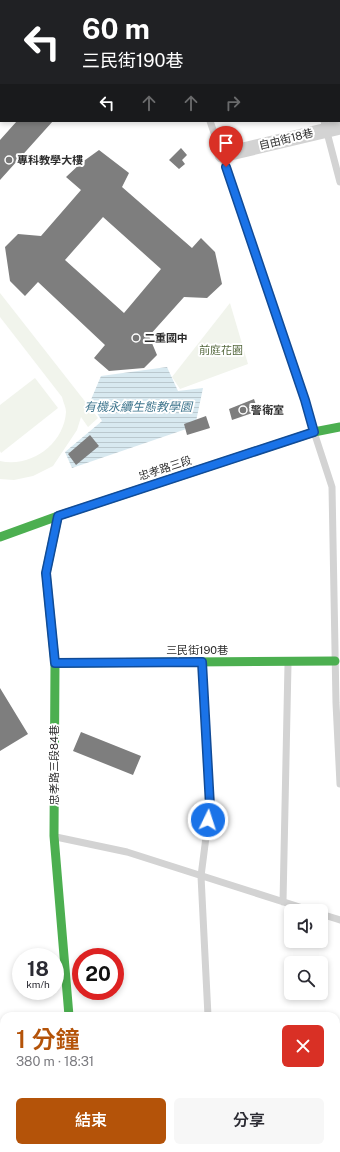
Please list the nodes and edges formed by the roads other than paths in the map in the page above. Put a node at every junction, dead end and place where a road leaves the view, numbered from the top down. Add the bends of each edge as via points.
1 (210, 122) edge
2 (330, 126) edge
3 (222, 155) junction
4 (340, 182) edge
5 (340, 427) edge
6 (314, 432) junction
7 (58, 516) junction
8 (336, 517) edge
9 (0, 537) edge
10 (338, 661) edge
11 (202, 662) junction
12 (288, 662) junction
13 (55, 663) junction
14 (340, 784) edge
15 (54, 836) junction
16 (201, 876) junction
17 (283, 902) junction
18 (289, 904) edge
19 (328, 916) edge
20 (340, 920) edge
21 (69, 1012) edge
22 (208, 1012) edge

1 - 3 lane
2 - 3 street, 自由街18巷
2 - 4 lane
3 - 6 lane
5 - 6 street, 忠孝路三段
6 - 7 street, 忠孝路三段
6 - 8 lane via 332,487
7 - 9 street, 忠孝路三段
7 - 13 street, 忠孝路三段84巷 via 46,573
8 - 10 lane
10 - 12 street, 三民街190巷
10 - 14 lane
11 - 12 street, 三民街190巷
11 - 13 street, 三民街190巷
11 - 16 lane via 210,806
12 - 17 lane
13 - 15 street, 忠孝路三段84巷
15 - 16 lane via 126,852
15 - 21 street, 忠孝路三段84巷
16 - 17 lane
16 - 22 lane
17 - 18 lane
19 - 20 lane

